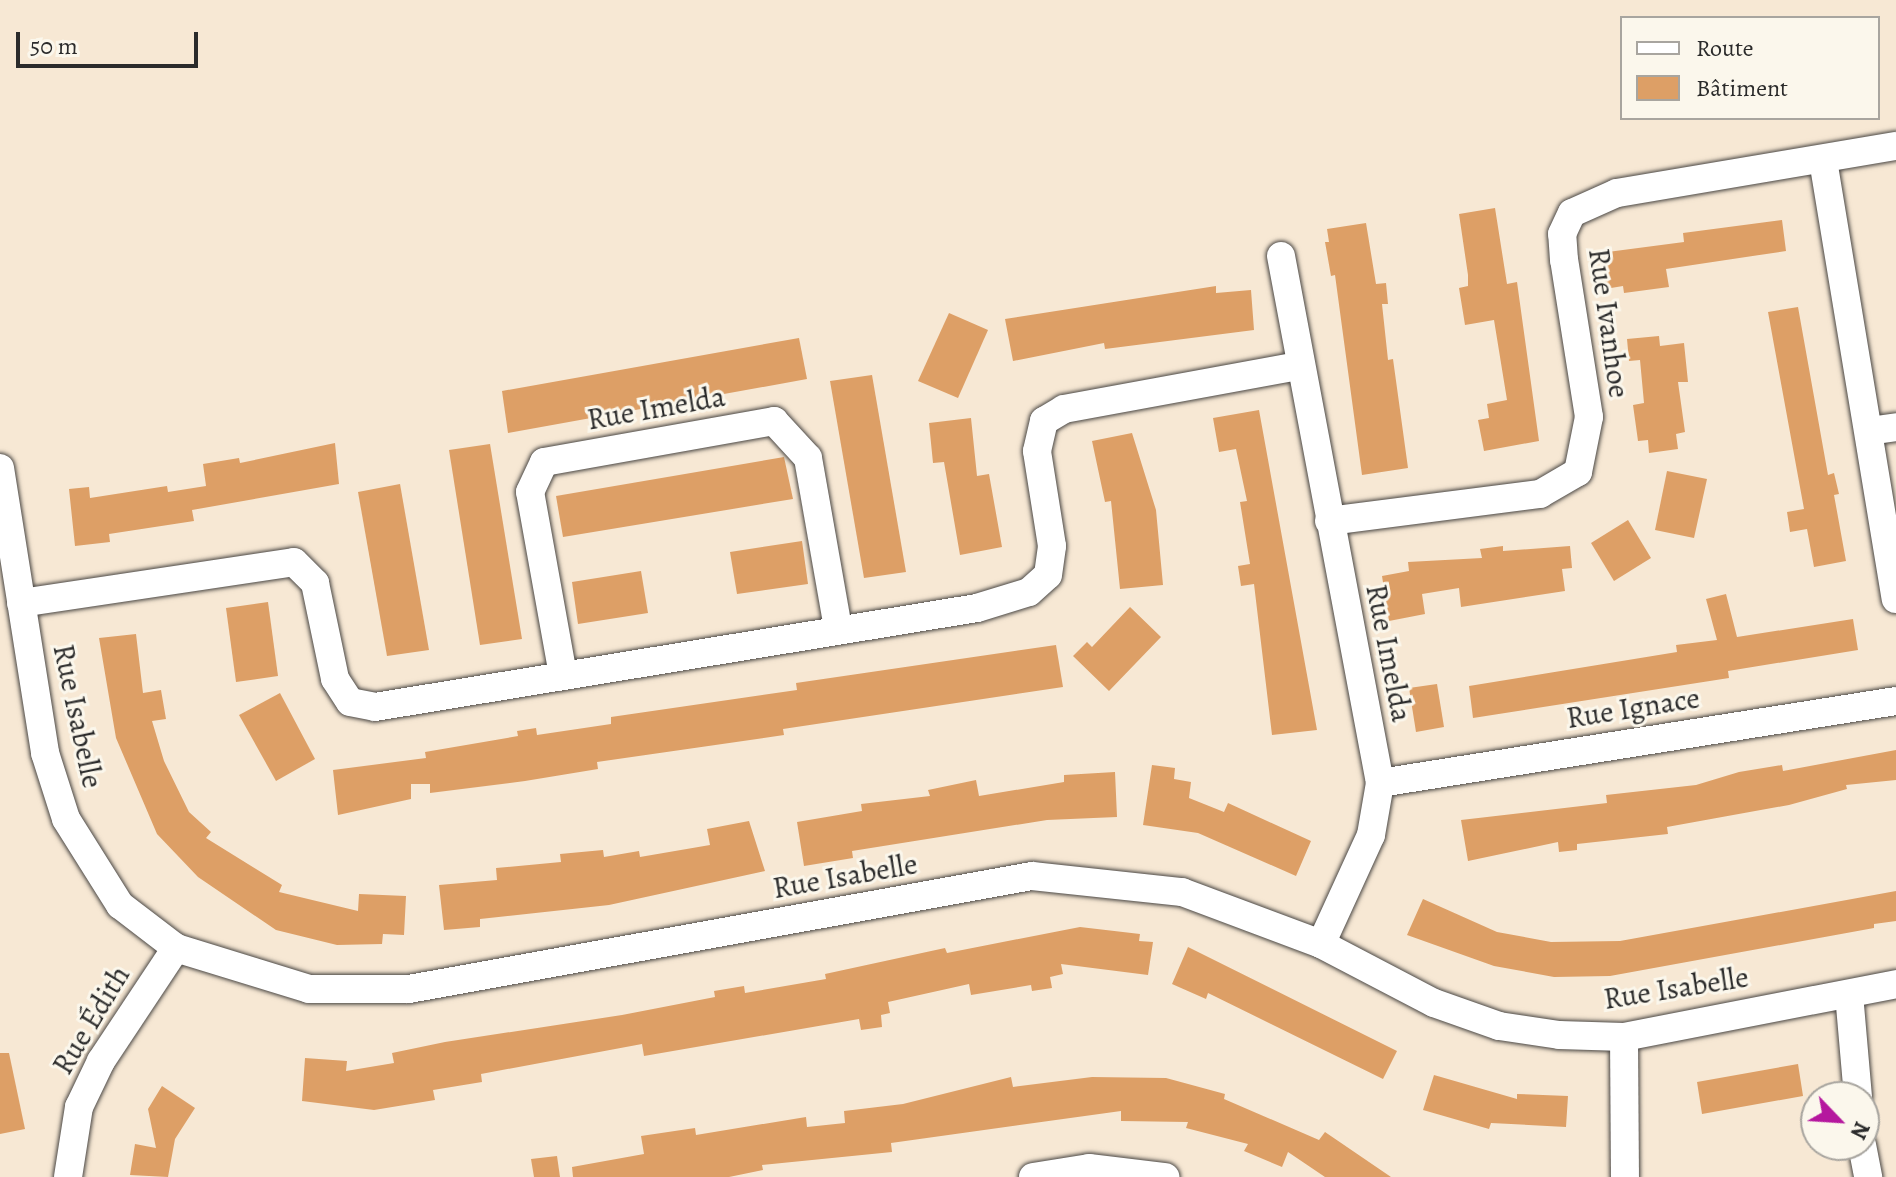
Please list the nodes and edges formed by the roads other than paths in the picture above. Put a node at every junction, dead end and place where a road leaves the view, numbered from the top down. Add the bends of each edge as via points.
1 (1896, 146) edge
2 (1823, 160) junction
3 (1281, 256) dead end
4 (1298, 366) junction
5 (1883, 429) edge
6 (0, 468) edge
7 (1329, 521) junction
8 (1896, 599) edge
9 (21, 603) junction
10 (838, 629) junction
11 (563, 675) junction
12 (1896, 701) edge
13 (1380, 783) junction
14 (1321, 944) junction
15 (176, 948) junction
16 (1896, 984) edge
17 (1849, 994) junction
18 (1624, 1037) junction
19 (1857, 1081) edge
20 (68, 1177) edge
21 (1033, 1177) edge
22 (1165, 1177) edge
23 (1625, 1177) edge

1 - 2 street, Rue Ivanhoe
2 - 5 street
2 - 7 street, Rue Ivanhoe via 1617,193 1572,213 1562,234 1564,260 1589,417 1578,472 1540,494
3 - 4 street, Rue Imelda
4 - 7 street, Rue Imelda
4 - 10 street via 1064,409 1044,421 1037,451 1052,546 1048,575 1029,592 977,608
5 - 8 street
6 - 9 street, Rue Isabelle
7 - 13 street, Rue Imelda
9 - 11 street via 294,562 315,583 335,679 350,702 375,707
9 - 15 street, Rue Isabelle via 45,753 66,819 120,905
10 - 11 street
10 - 11 street, Rue Imelda via 808,458 774,421 544,462 530,492
12 - 13 street, Rue Ignace
13 - 14 street, Rue Imelda via 1371,835
14 - 15 street, Rue Isabelle via 1182,892 1032,876 409,989 309,989
14 - 18 street, Rue Isabelle via 1434,1003 1499,1026
15 - 20 street, Rue Édith via 101,1061 79,1107
16 - 17 street, Rue Isabelle
17 - 18 street, Rue Isabelle
17 - 19 street
18 - 23 street
21 - 22 street via 1089,1168

